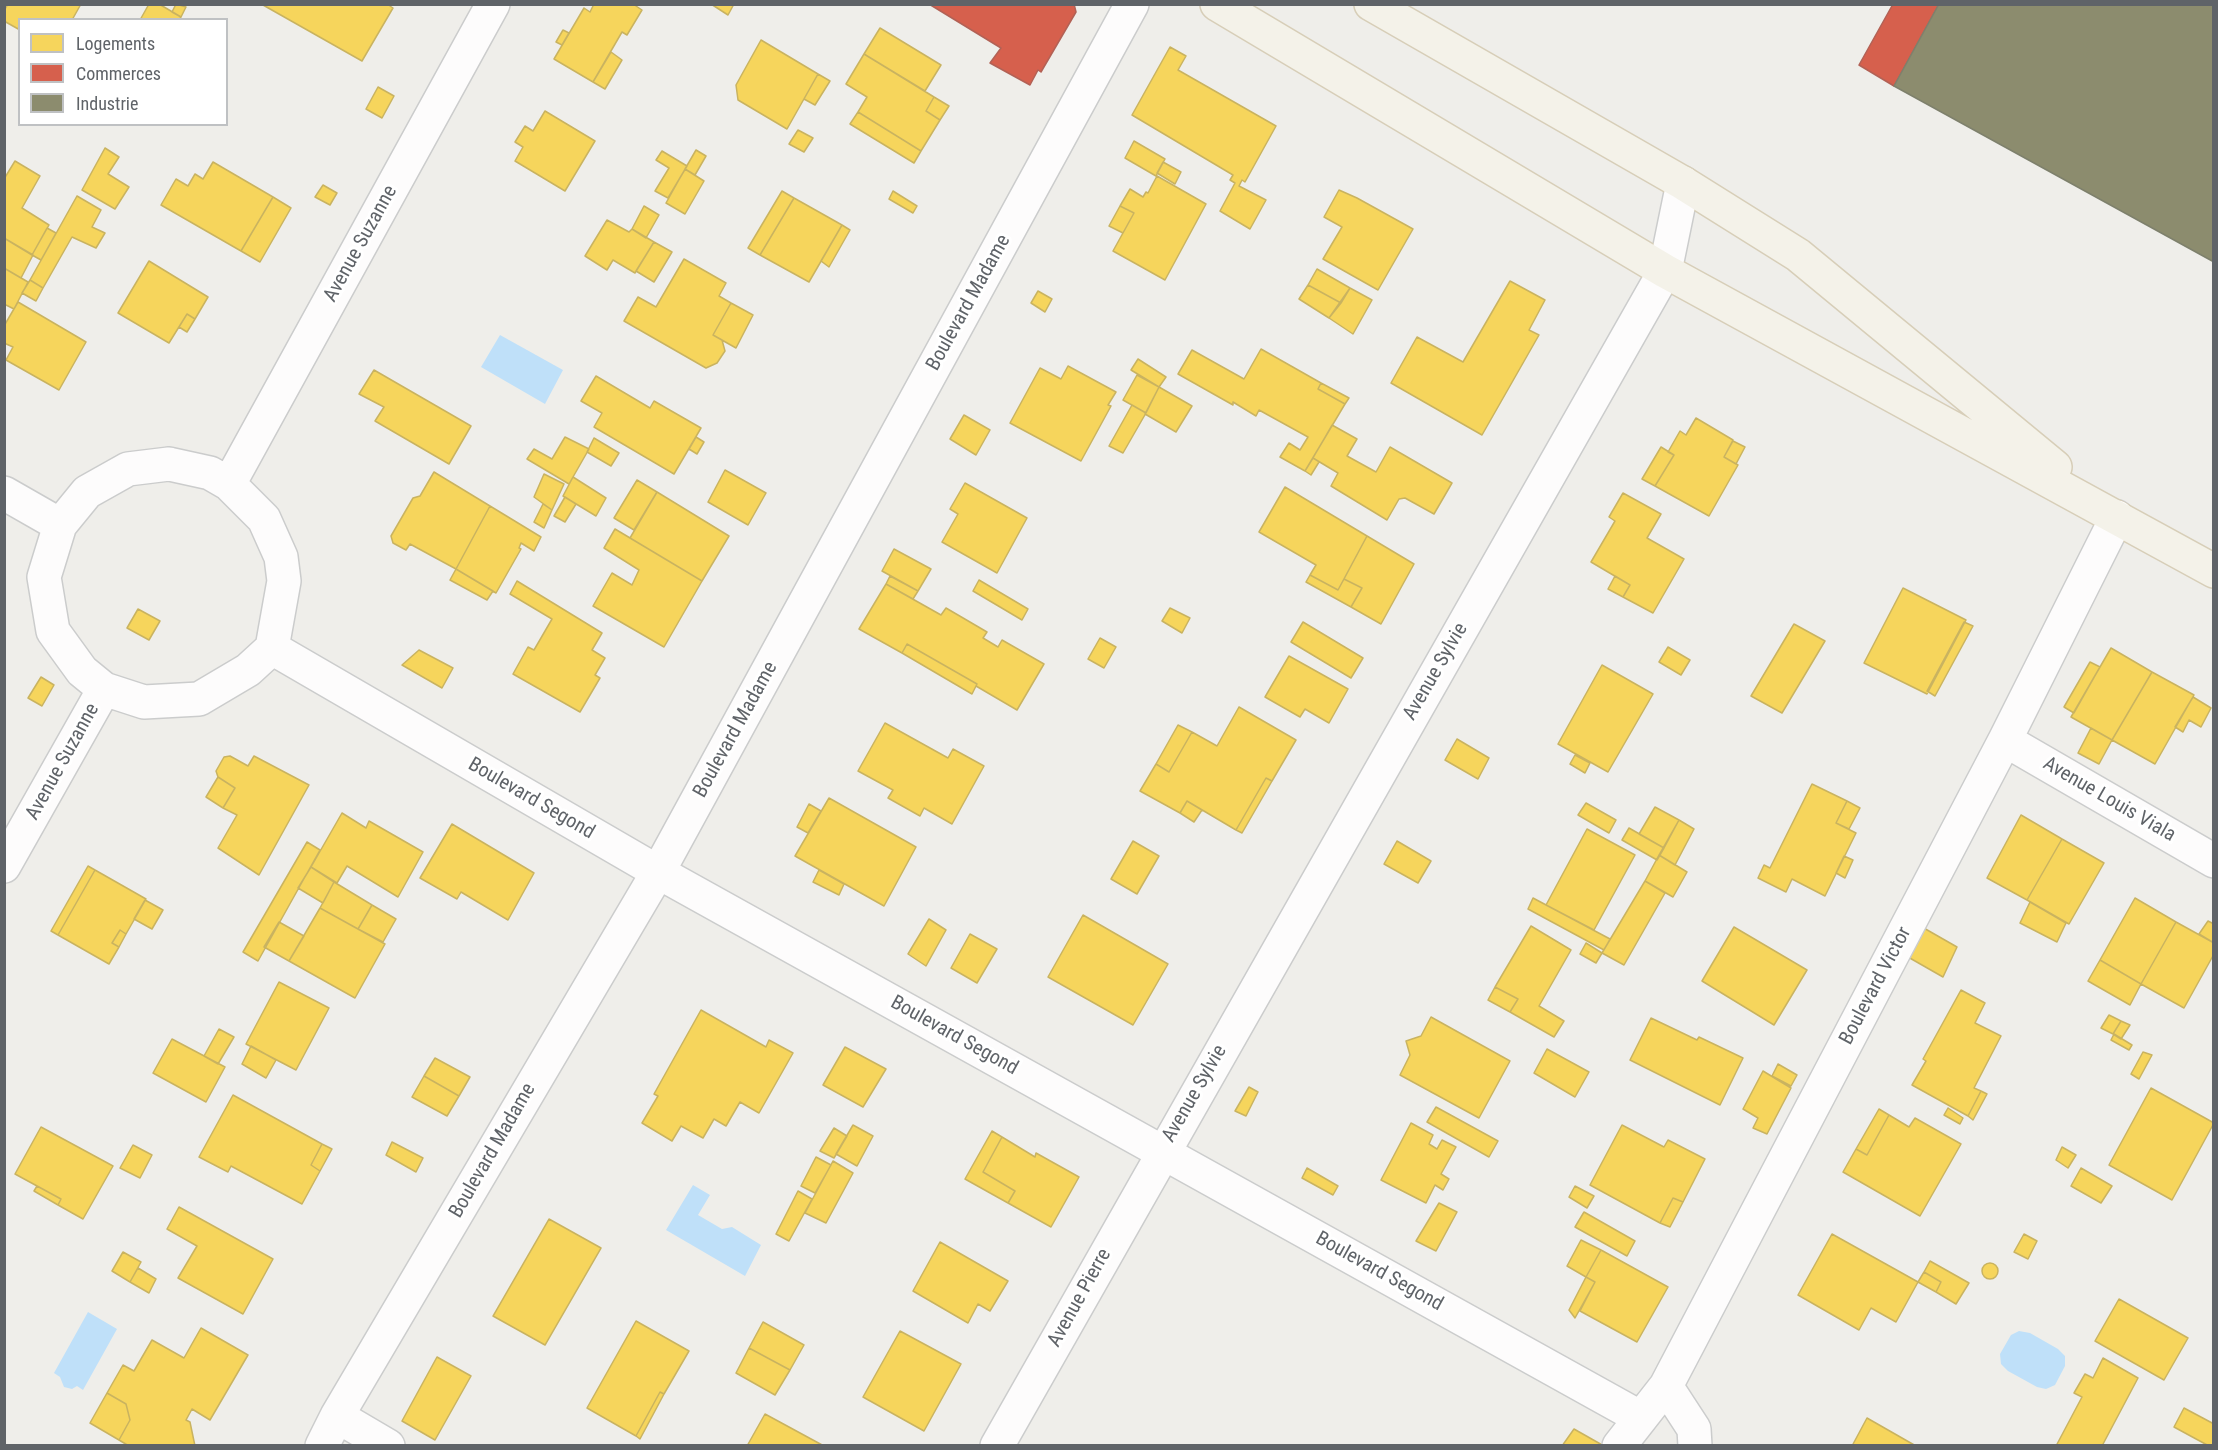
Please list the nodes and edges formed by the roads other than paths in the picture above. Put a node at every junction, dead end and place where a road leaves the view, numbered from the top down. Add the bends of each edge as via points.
1 (493, 4) edge
2 (1132, 4) edge
3 (1217, 4) edge
4 (1371, 4) edge
5 (1683, 183) junction
6 (1665, 270) junction
7 (229, 484) junction
8 (4, 493) edge
9 (2117, 517) junction
10 (60, 525) junction
11 (2214, 572) edge
12 (272, 648) junction
13 (104, 689) junction
14 (2005, 740) junction
15 (2214, 861) edge
16 (4, 866) edge
17 (658, 872) junction
18 (1162, 1151) junction
19 (1666, 1386) junction
20 (337, 1416) junction
21 (1641, 1418) junction
22 (322, 1446) edge
23 (388, 1446) edge
24 (997, 1446) edge
25 (1619, 1446) edge
26 (1695, 1446) edge

1 - 7 street, Avenue Suzanne
2 - 17 street, Boulevard Madame
3 - 6 main road
4 - 5 main road
5 - 6 street, Avenue Sylvie
5 - 9 main road via 1798,255
6 - 9 main road
6 - 18 street, Avenue Sylvie
7 - 10 street via 210,473 169,464 128,470 87,492
7 - 12 street via 264,519 281,556 284,581
8 - 10 street
9 - 11 main road
9 - 14 street, Boulevard Victor
10 - 13 street via 44,577 53,631 82,671
12 - 13 street via 248,670 199,699 144,702
12 - 17 street, Boulevard Segond
13 - 16 street, Avenue Suzanne
14 - 15 street, Avenue Louis Viala
14 - 19 street, Boulevard Victor
17 - 18 street, Boulevard Segond
17 - 20 street, Boulevard Madame
18 - 21 street, Boulevard Segond
18 - 24 street, Avenue Pierre
19 - 21 street, Boulevard Victor
19 - 26 street via 1694,1429
20 - 22 street, Boulevard Madame
20 - 23 street
21 - 25 street, Boulevard Victor

